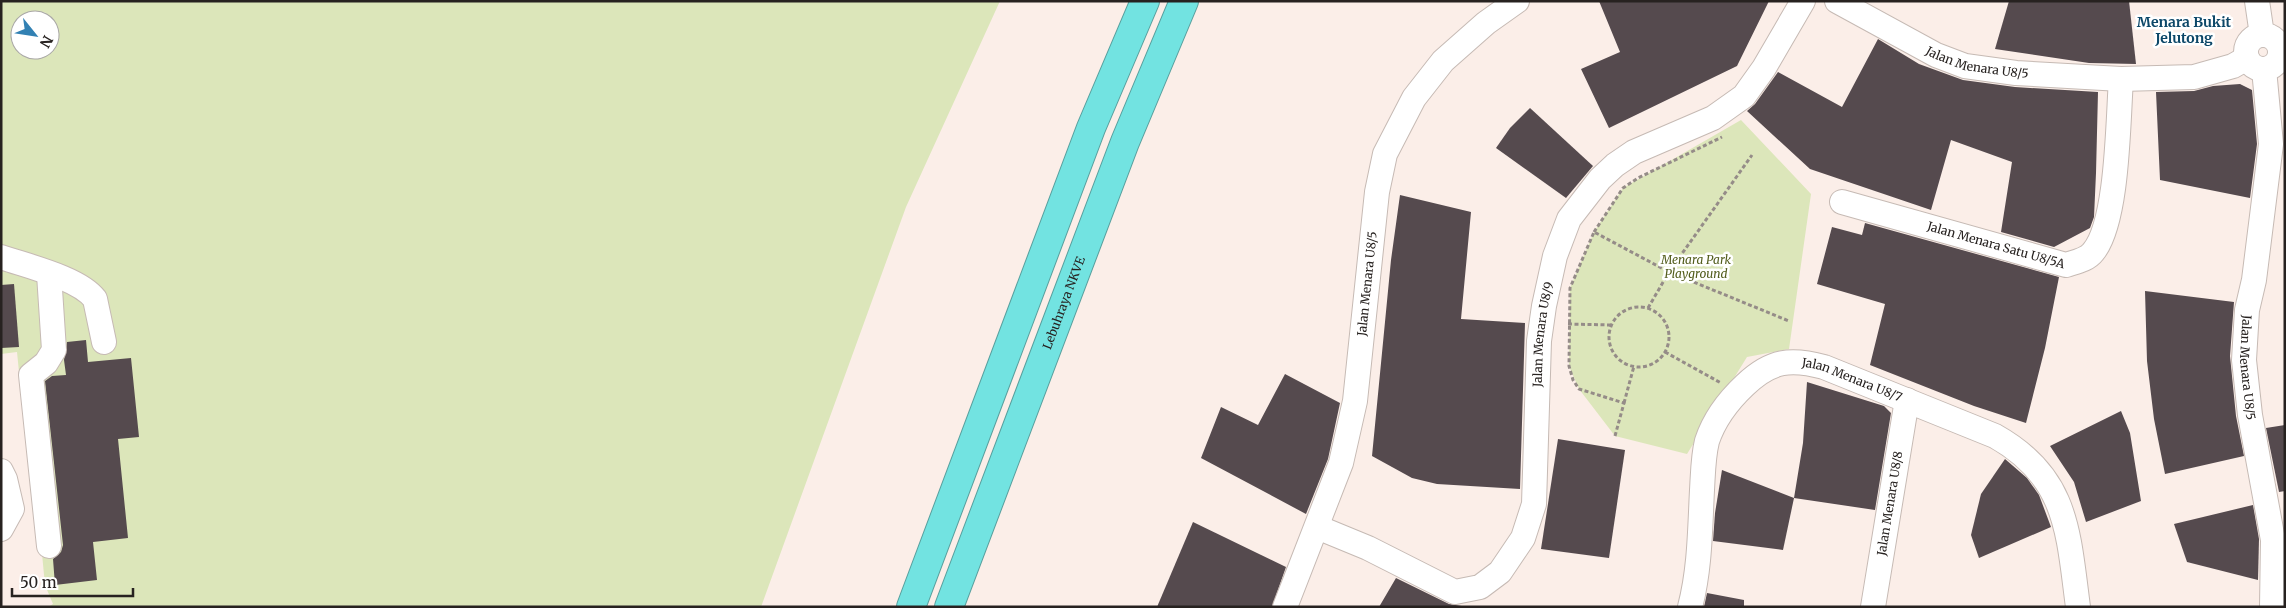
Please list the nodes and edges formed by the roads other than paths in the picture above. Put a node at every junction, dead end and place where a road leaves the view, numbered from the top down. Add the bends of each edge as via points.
1 (1145, 1) edge
2 (1184, 1) edge
3 (1517, 1) edge
4 (1803, 1) edge
5 (1837, 1) edge
6 (2257, 1) edge
7 (2277, 43) edge
8 (2255, 64) junction
9 (2121, 79) junction
10 (1842, 202) dead end
11 (2275, 206) edge
12 (1, 257) edge
13 (49, 274) junction
14 (104, 342) dead end
15 (1906, 400) junction
16 (1, 471) edge
17 (7, 519) edge
18 (1317, 528) junction
19 (49, 546) dead end
20 (1457, 599) edge
21 (2276, 606) edge
22 (911, 607) edge
23 (949, 607) edge
24 (1285, 607) edge
25 (1690, 607) edge
26 (1873, 607) edge
27 (2078, 607) edge

1 - 22 highway via 1091,128
2 - 23 highway, Lebuhraya NKVE via 1125,142
3 - 18 street, Jalan Menara U8/5 via 1443,61 1414,98 1385,154 1377,192 1355,401 1341,463
4 - 20 street, Jalan Menara U8/9 via 1744,96 1713,118 1634,152 1615,165 1569,219 1555,256 1539,341 1534,504 1522,538 1500,572
5 - 9 street, Jalan Menara U8/5 via 1936,55 1965,66
6 - 7 street
7 - 8 street via 2273,66
7 - 8 street via 2257,36 2249,43
8 - 9 street, Jalan Menara U8/5 via 2194,77
8 - 11 street, Jalan Menara U8/5 via 2271,144
9 - 10 street, Jalan Menara Satu U8/5A via 2110,213 2101,241 2092,254 2081,260 2066,265
11 - 21 street, Jalan Menara U8/5 via 2247,310 2244,360 2250,416 2273,540
12 - 13 street
13 - 14 street via 96,299
13 - 19 street via 54,350 46,364 31,375
15 - 25 street, Jalan Menara U8/7 via 1803,361 1785,362 1752,378 1715,424 1707,442 1697,566
15 - 26 street, Jalan Menara U8/8
15 - 27 street, Jalan Menara U8/7 via 1995,436 2014,447 2042,474 2061,508 2068,529
16 - 17 street via 5,479
18 - 20 street, Jalan Menara U8/9 via 1368,548
18 - 24 street, Jalan Menara U8/5

